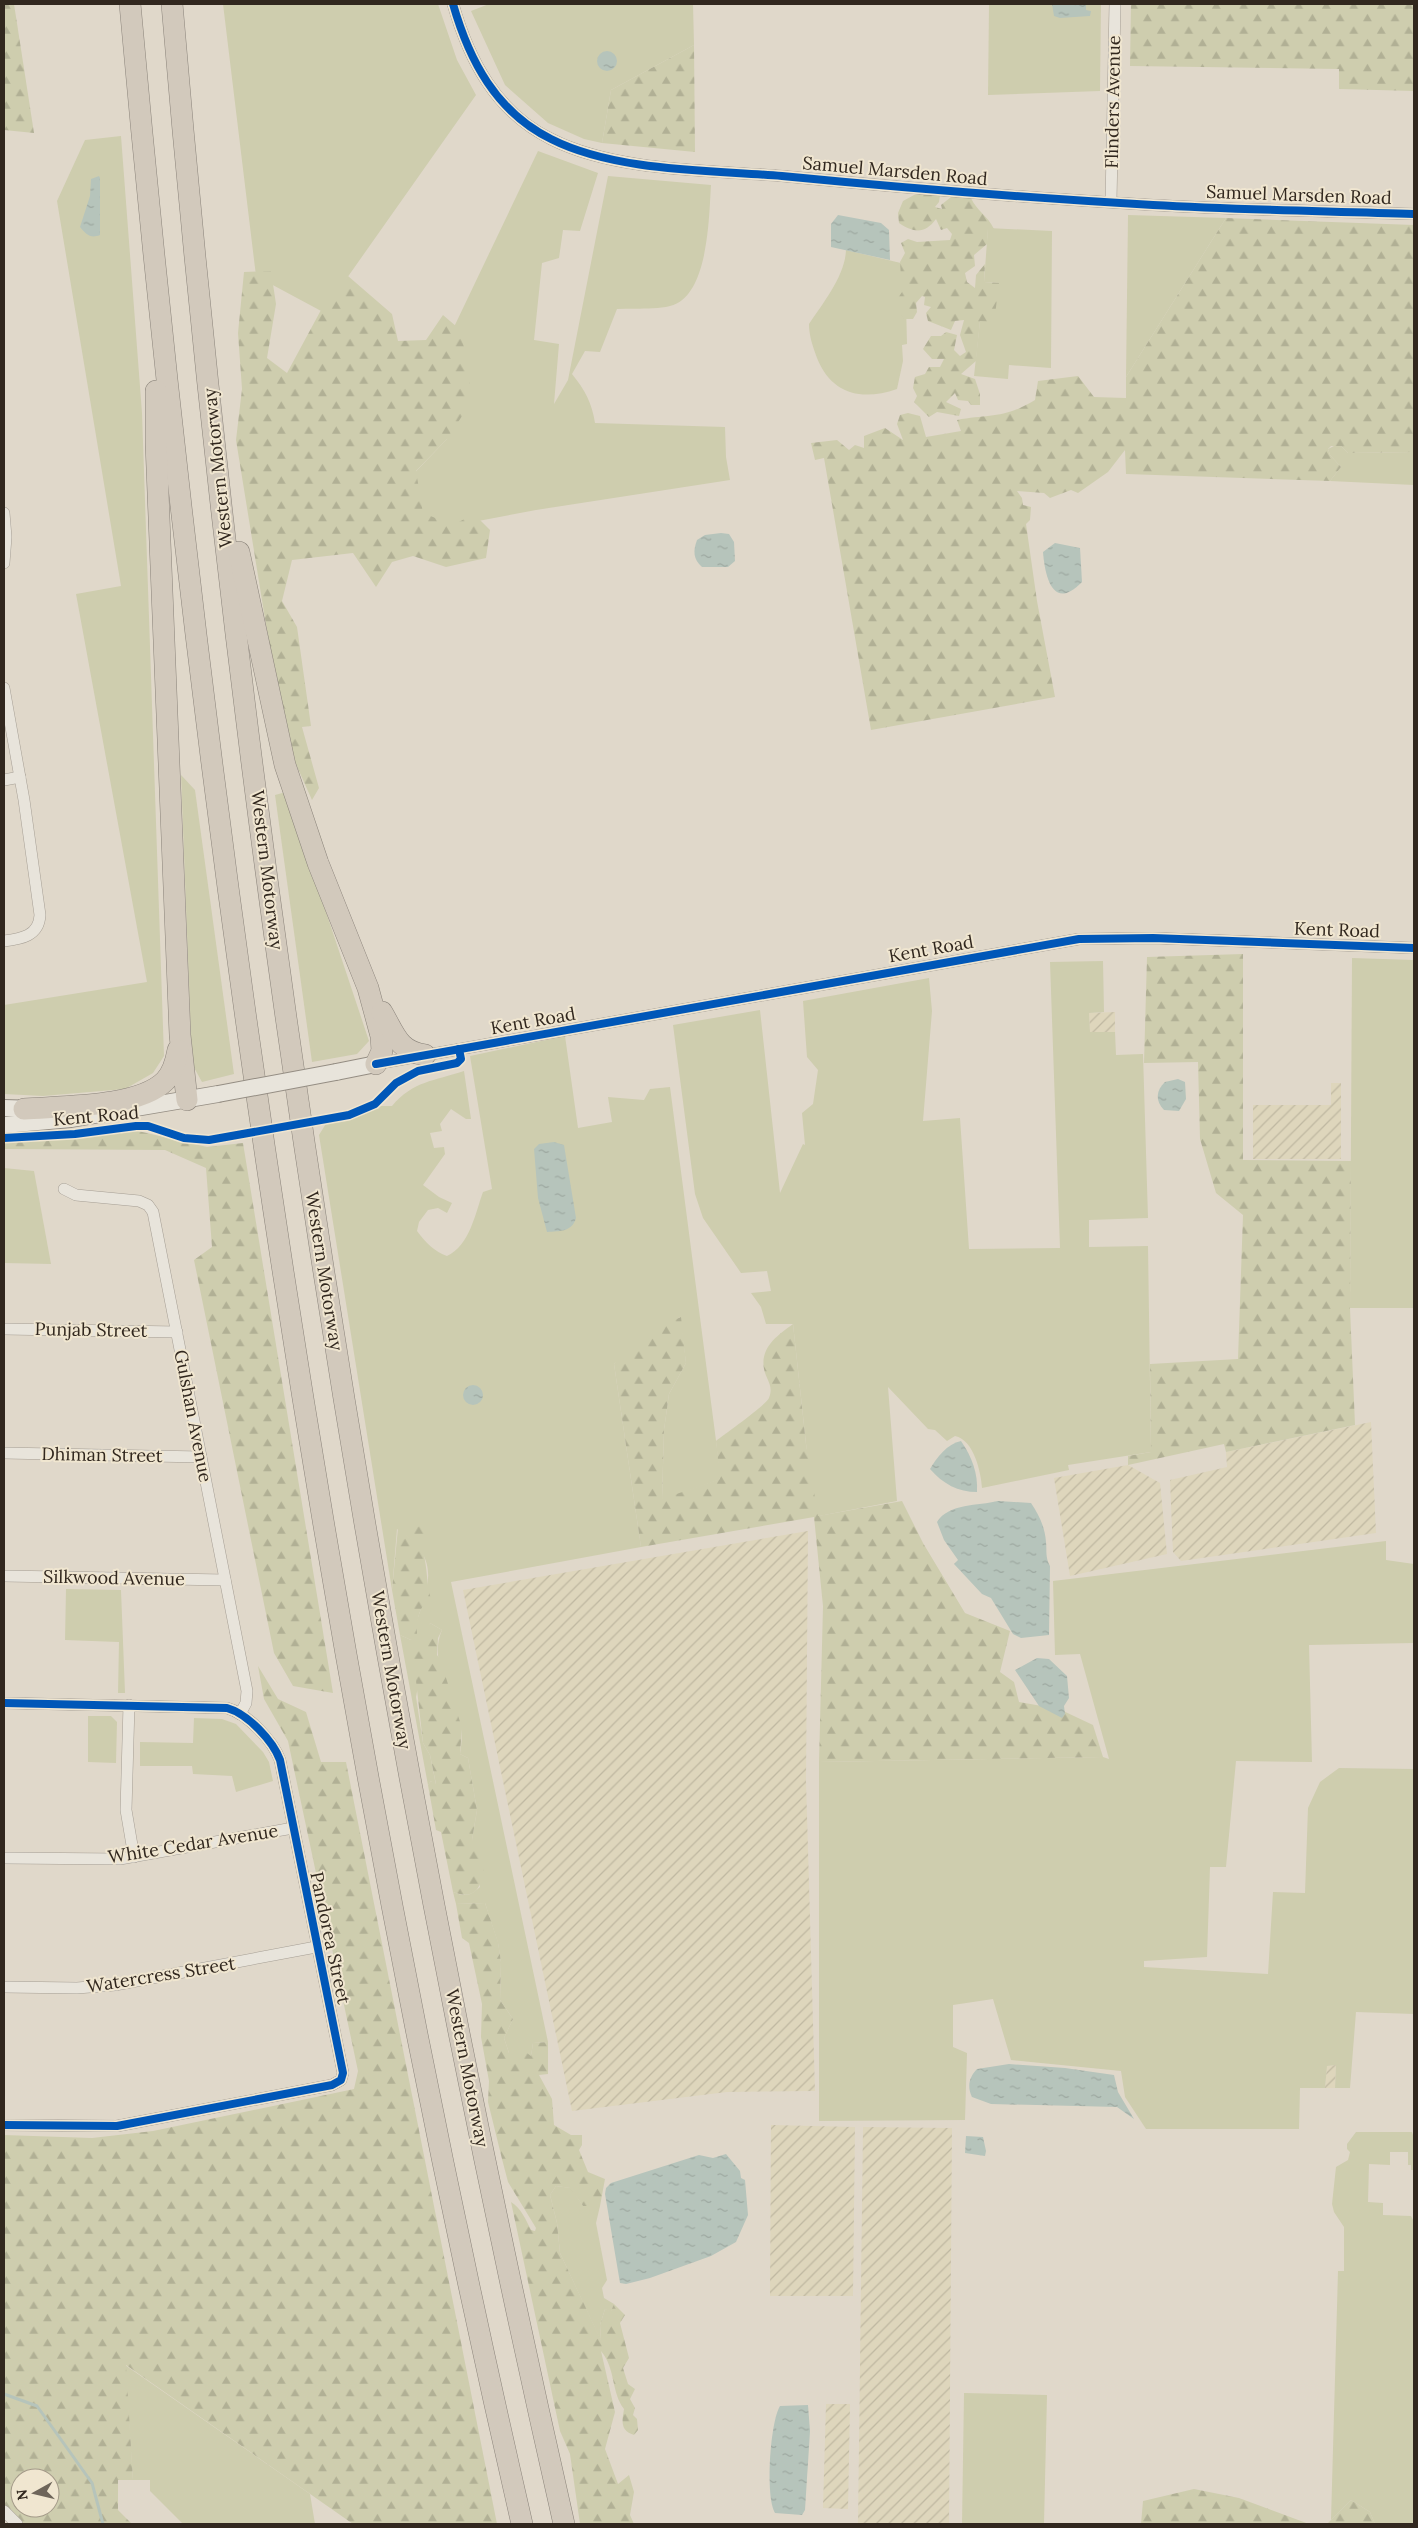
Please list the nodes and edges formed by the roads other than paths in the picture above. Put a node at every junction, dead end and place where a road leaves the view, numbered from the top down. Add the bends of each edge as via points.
1 (130, 4) edge
2 (172, 4) edge
3 (453, 4) edge
4 (1115, 4) edge
5 (1111, 201) junction
6 (1414, 214) edge
7 (158, 301) junction
8 (215, 452) junction
9 (4, 513) edge
10 (4, 563) edge
11 (4, 688) edge
12 (20, 777) junction
13 (4, 780) edge
14 (4, 941) edge
15 (1414, 948) edge
16 (368, 988) junction
17 (180, 1035) junction
18 (425, 1056) junction
19 (376, 1064) junction
20 (187, 1100) junction
21 (14, 1109) edge
22 (116, 1112) junction
23 (4, 1125) edge
24 (64, 1190) dead end
25 (4, 1329) edge
26 (177, 1332) junction
27 (4, 1453) edge
28 (201, 1457) junction
29 (4, 1576) edge
30 (225, 1580) junction
31 (4, 1703) edge
32 (129, 1705) junction
33 (240, 1714) junction
34 (293, 1828) junction
35 (4, 1858) edge
36 (134, 1858) junction
37 (316, 1947) junction
38 (4, 1987) edge
39 (4, 2125) edge
40 (4, 2511) edge
41 (17, 2524) edge
42 (522, 2524) edge
43 (564, 2524) edge

1 - 7 highway
2 - 8 highway, Western Motorway
3 - 5 street, Samuel Marsden Road via 478,69 506,106 549,139 598,157 905,188
4 - 5 street, Flinders Avenue
5 - 6 street, Samuel Marsden Road
7 - 17 highway via 156,443
7 - 42 highway via 212,770 262,1129 317,1482 405,1967
8 - 16 highway via 285,765 318,863
8 - 43 highway, Western Motorway via 280,974 363,1506 409,1769 470,2085
9 - 10 street
11 - 12 street
12 - 13 street
12 - 14 street via 40,919 28,936
15 - 18 street, Kent Road via 1153,938 1079,939
16 - 18 highway via 403,1047
16 - 19 highway via 382,1044
17 - 20 highway
17 - 21 highway via 172,1071 167,1080 151,1090 120,1101
18 - 19 street, Kent Road
19 - 20 main road, Kent Road, bridge
20 - 22 main road, Kent Road
21 - 22 main road, Kent Road
22 - 23 main road, Kent Road via 71,1120
24 - 26 street, Gulshan Avenue via 76,1195 139,1200 152,1209
25 - 26 street, Punjab Street
26 - 28 street, Gulshan Avenue
27 - 28 street, Dhiman Street
28 - 30 street, Gulshan Avenue
29 - 30 street, Silkwood Avenue
30 - 33 street, Gulshan Avenue via 247,1691 246,1703
31 - 32 street, Pandorea Street
32 - 33 street, Pandorea Street via 219,1707
32 - 36 street via 126,1810
33 - 34 street, Pandorea Street via 272,1744 278,1755
34 - 36 street, White Cedar Avenue
34 - 37 street, Pandorea Street
35 - 36 street, White Cedar Avenue
37 - 38 street, Watercress Street via 115,1985
37 - 39 street, Pandorea Street via 343,2073 336,2084 117,2126
40 - 41 street

